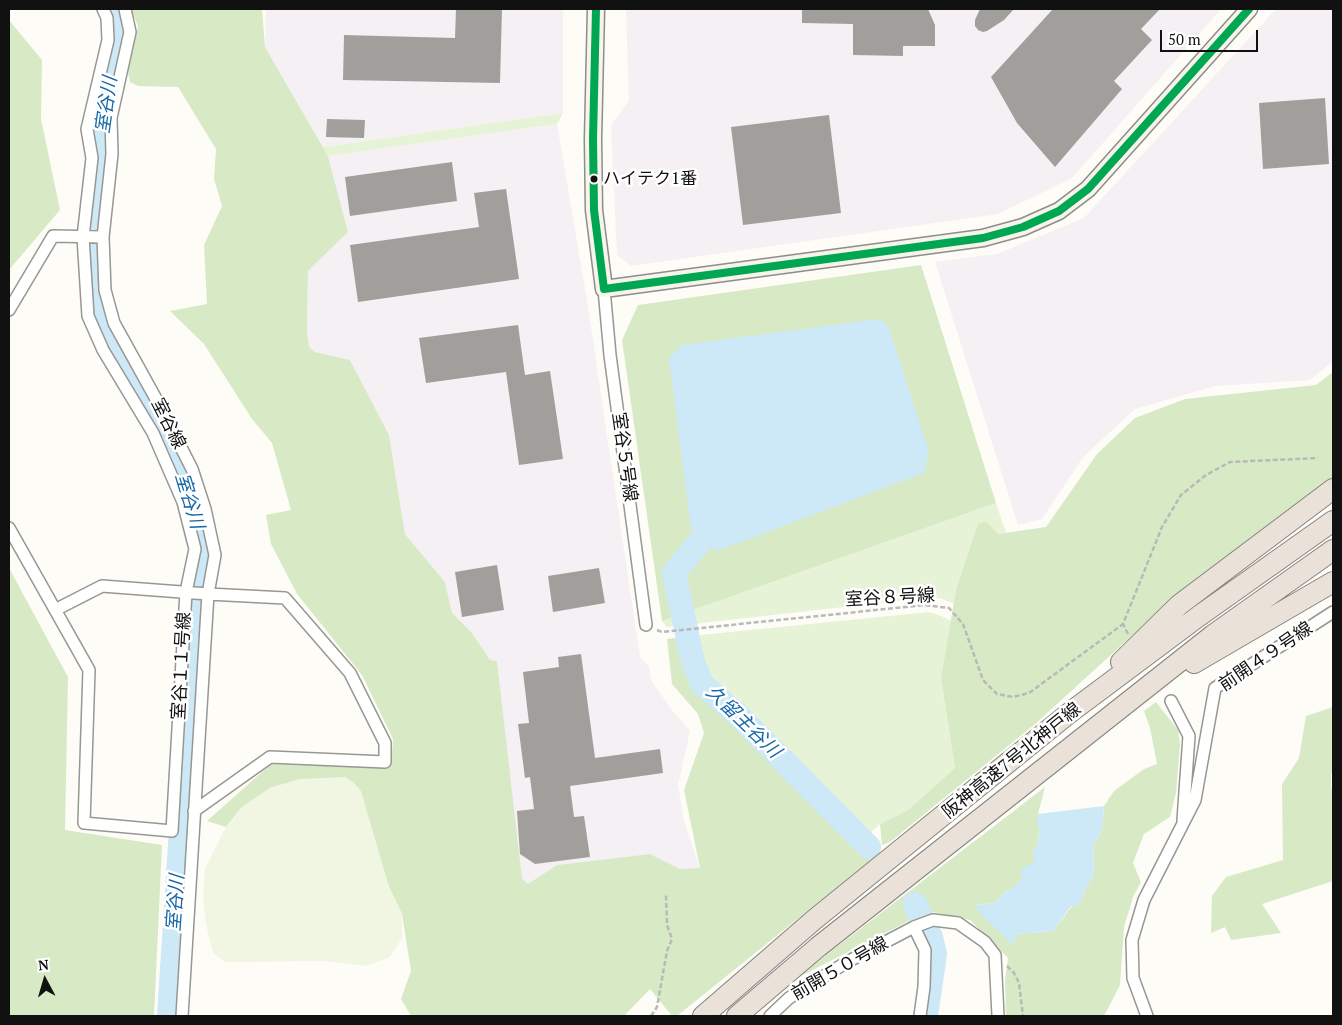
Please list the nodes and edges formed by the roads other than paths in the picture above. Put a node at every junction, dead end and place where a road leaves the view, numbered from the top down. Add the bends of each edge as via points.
1 (103, 9) edge
2 (125, 9) edge
3 (596, 9) edge
4 (1249, 9) edge
5 (83, 237) junction
6 (103, 237) junction
7 (604, 289) junction
8 (9, 310) edge
9 (1333, 489) edge
10 (1333, 521) edge
11 (9, 528) edge
12 (1333, 550) edge
13 (1333, 582) edge
14 (186, 592) junction
15 (208, 594) junction
16 (54, 610) junction
17 (1333, 612) edge
18 (646, 625) road end
19 (1132, 699) junction
20 (1171, 701) dead end
21 (1068, 714) junction
22 (194, 811) junction
23 (1182, 827) junction
24 (921, 924) junction
25 (182, 1016) edge
26 (703, 1016) edge
27 (737, 1016) edge
28 (770, 1016) edge
29 (920, 1016) edge
30 (998, 1016) edge
31 (1146, 1016) edge

1 - 5 street via 107,18 108,40 87,129 92,158
2 - 6 street, 室谷線 via 130,32 111,118 112,154
3 - 7 street via 594,210
4 - 7 street via 1088,189 1059,211 1022,227 983,238
5 - 6 street
5 - 8 street via 53,236
5 - 14 street, 室谷１１号線 via 88,316 103,350 153,433 183,502 195,549
6 - 15 street, 室谷線 via 105,290 114,323 192,469 205,509 216,555
7 - 18 street, 室谷５号線
9 - 21 highway via 1179,605
10 - 21 highway, 阪神高速7号北神戸線
11 - 16 street, 室谷１１号線
12 - 19 highway, 阪神高速7号北神戸線 via 1213,635
13 - 19 highway
14 - 15 street
14 - 16 street via 102,586
14 - 16 street, 室谷１１号線 via 172,831 84,823 89,670
15 - 22 street, 室谷線
15 - 22 street via 285,598 350,673 385,743 384,762 270,757
17 - 23 street, 前開４９号線 via 1215,688 1195,800
19 - 27 highway, 阪神高速7号北神戸線 via 818,947
20 - 23 street via 1190,736
21 - 26 highway, 阪神高速7号北神戸線 via 815,919
22 - 25 street, 室谷線
23 - 31 street, 前開４９号線 via 1144,900 1132,940 1133,978
24 - 28 street, 前開５０号線 via 847,962 789,998
24 - 29 street via 926,950
24 - 30 street via 933,920 958,923 985,942 995,954

